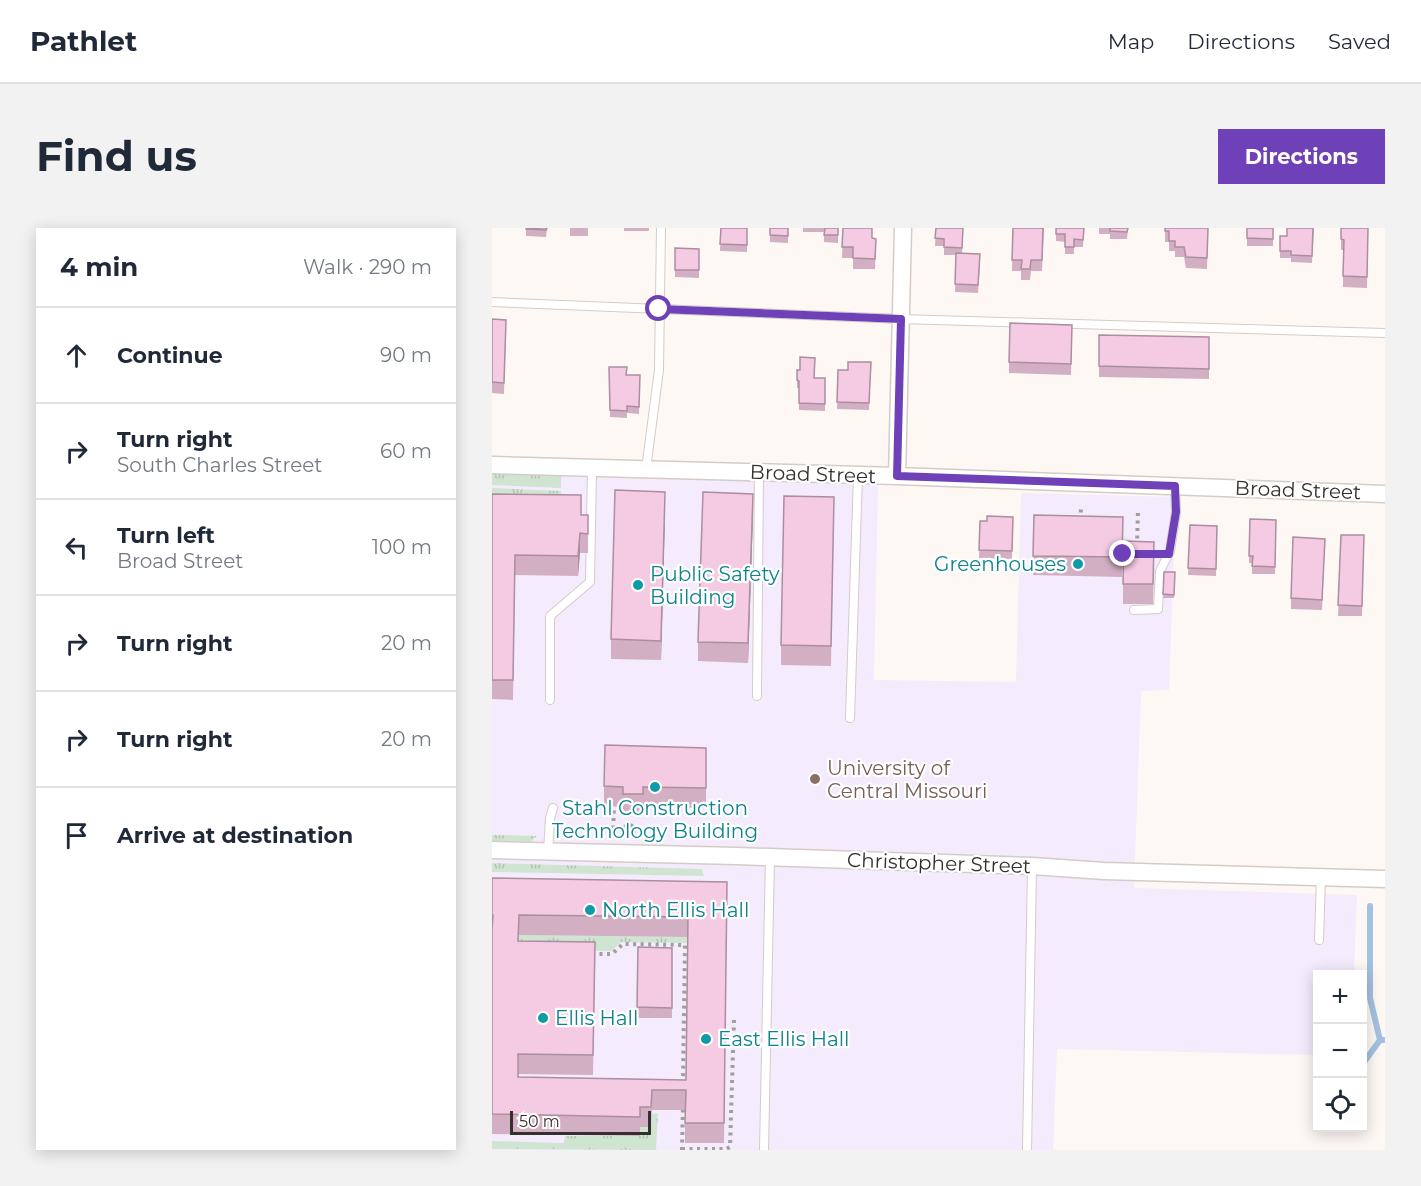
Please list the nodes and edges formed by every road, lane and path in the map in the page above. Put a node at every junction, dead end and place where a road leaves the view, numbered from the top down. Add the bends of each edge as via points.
1 (661, 228) edge
2 (903, 228) edge
3 (492, 302) edge
4 (659, 309) junction
5 (901, 319) junction
6 (1385, 333) edge
7 (492, 465) edge
8 (592, 467) junction
9 (646, 469) junction
10 (759, 472) junction
11 (858, 475) junction
12 (897, 476) junction
13 (1175, 486) junction
14 (1385, 494) edge
15 (1081, 509) dead end
16 (1138, 510) dead end
17 (1080, 527) edge
18 (1137, 553) edge
19 (1134, 610) edge
20 (757, 696) dead end
21 (550, 700) dead end
22 (850, 718) dead end
23 (614, 806) edge
24 (553, 808) dead end
25 (613, 836) dead end
26 (492, 850) edge
27 (548, 852) junction
28 (770, 857) junction
29 (1032, 866) junction
30 (1321, 877) junction
31 (1385, 879) edge
32 (1318, 940) dead end
33 (590, 954) edge
34 (734, 1020) dead end
35 (683, 1089) edge
36 (683, 1101) edge
37 (682, 1149) edge
38 (764, 1150) edge
39 (1027, 1150) edge

1 - 4 lane
2 - 5 street
3 - 4 lane
4 - 5 lane
4 - 9 lane via 659,370
5 - 6 lane
5 - 12 street
7 - 8 street, Broad Street
8 - 9 street, Broad Street
8 - 21 lane via 590,582 550,616
9 - 10 street, Broad Street
10 - 11 street, Broad Street
10 - 20 lane
11 - 12 street, Broad Street
11 - 22 lane
12 - 13 street, Broad Street
13 - 14 street, Broad Street
13 - 19 lane via 1176,512 1170,551 1160,571 1158,609
15 - 17 path
16 - 18 path
23 - 25 path
24 - 27 lane
26 - 27 street, Christopher Street
27 - 28 street, Christopher Street
28 - 29 street, Christopher Street
28 - 38 lane
29 - 30 street, Christopher Street
29 - 39 lane
30 - 31 street, Christopher Street
30 - 32 lane
33 - 35 path via 612,954 623,944 685,945
34 - 37 path via 731,1145 726,1149
36 - 37 path

